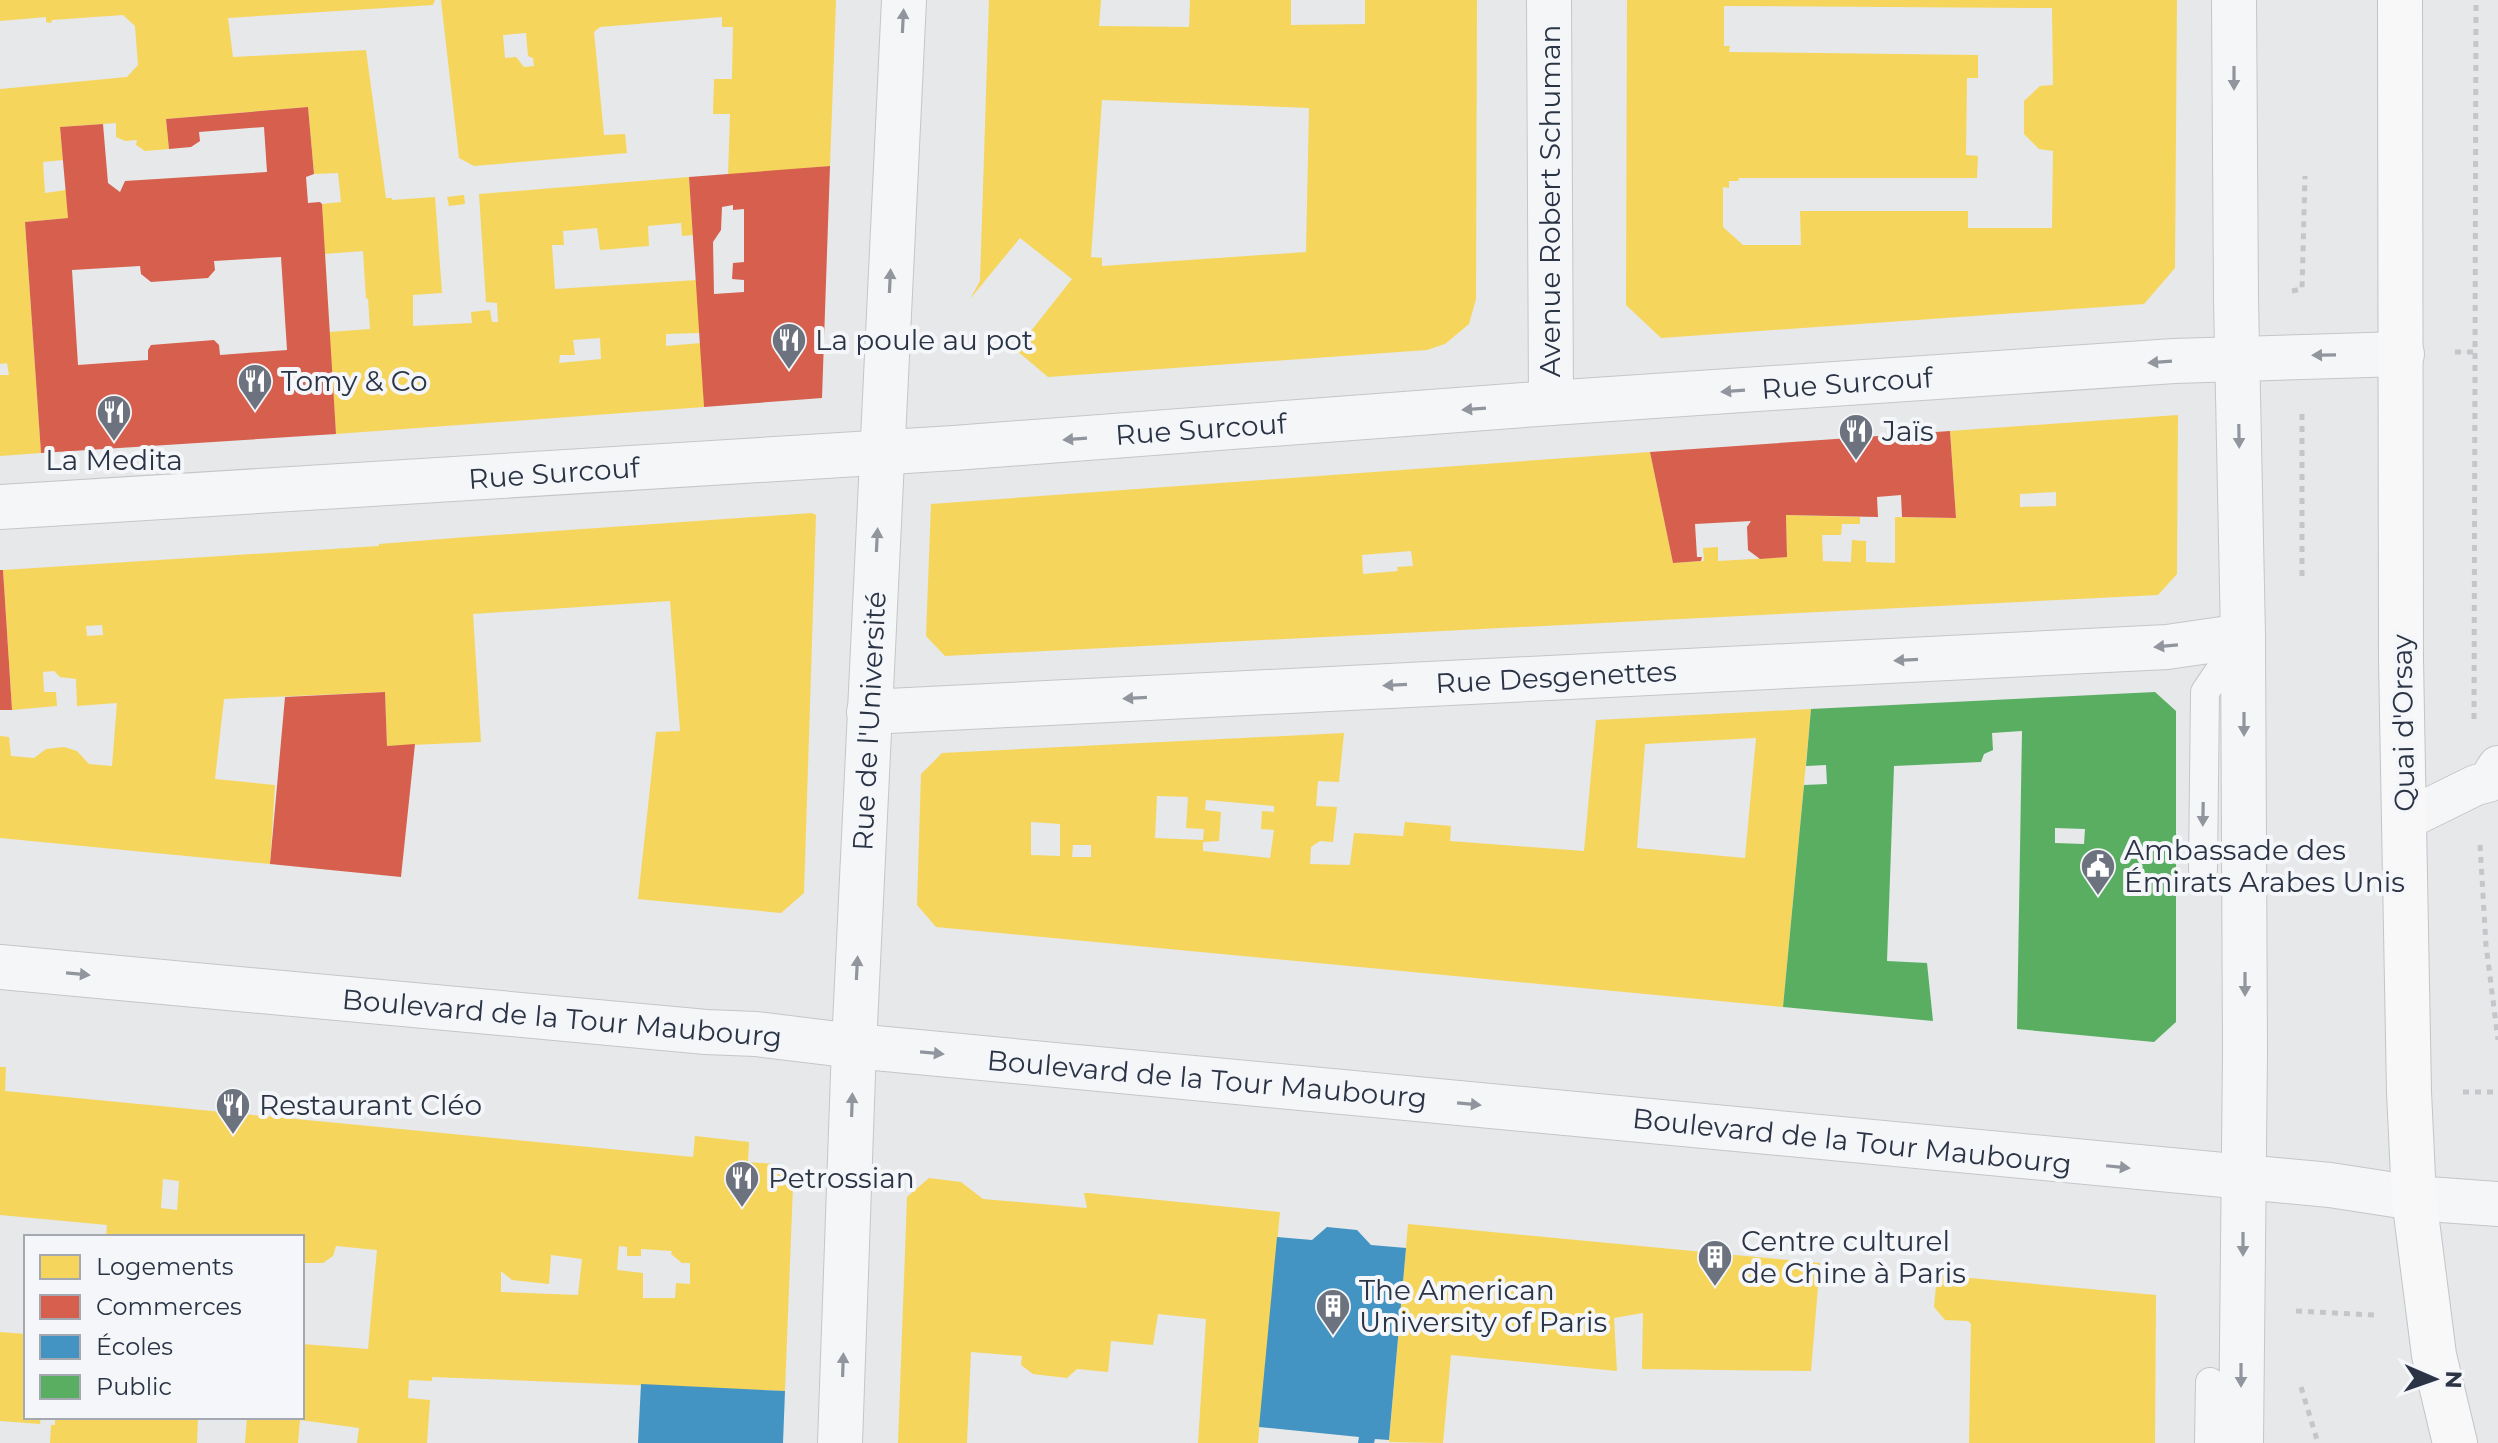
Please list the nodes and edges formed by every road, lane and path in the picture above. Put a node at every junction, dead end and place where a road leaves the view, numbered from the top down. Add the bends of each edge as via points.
1 (904, 0) edge
2 (1549, 0) edge
3 (2234, 0) edge
4 (2400, 0) edge
5 (2476, 0) edge
6 (2305, 176) dead end
7 (2279, 294) dead end
8 (2402, 354) junction
9 (2238, 358) junction
10 (1551, 403) junction
11 (881, 453) junction
12 (0, 507) edge
13 (2243, 636) junction
14 (869, 712) junction
15 (2487, 776) edge
16 (2405, 820) junction
17 (2203, 869) dead end
18 (0, 967) edge
19 (2498, 1040) edge
20 (854, 1046) junction
21 (2243, 1178) junction
22 (2414, 1198) junction
23 (2498, 1204) edge
24 (2294, 1311) dead end
25 (2342, 1312) dead end
26 (2210, 1382) dead end
27 (840, 1443) edge
28 (2209, 1443) edge
29 (2241, 1443) edge
30 (2455, 1443) edge

11 -> 1 street, Rue de l'Université
2 - 10 street, Avenue Robert Schuman
3 -> 9 street
4 - 8 main road, Quai d'Orsay
5 - 15 path via 2473,691
6 - 7 path via 2302,289
8 -> 9 street, Rue Surcouf
8 - 16 main road, Quai d'Orsay
9 -> 10 street, Rue Surcouf
9 -> 13 street
10 -> 11 street, Rue Surcouf
11 - 12 street, Rue Surcouf
14 -> 11 street, Rue de l'Université
13 -> 14 street, Rue Desgenettes via 2167,647
13 -> 17 lane via 2205,692
13 -> 21 street
20 -> 14 street, Rue de l'Université
15 - 16 street
15 - 19 path via 2486,945
16 - 22 main road, Quai d'Orsay
18 -> 20 street, Boulevard de la Tour Maubourg
20 -> 21 street, Boulevard de la Tour Maubourg
27 -> 20 street, Rue de l'Université
21 - 22 street, Boulevard de la Tour Maubourg
21 -> 29 street
22 - 23 street, Boulevard de la Tour Maubourg
22 - 30 main road, Quai d'Orsay via 2434,1355
24 - 25 path
26 - 28 lane

